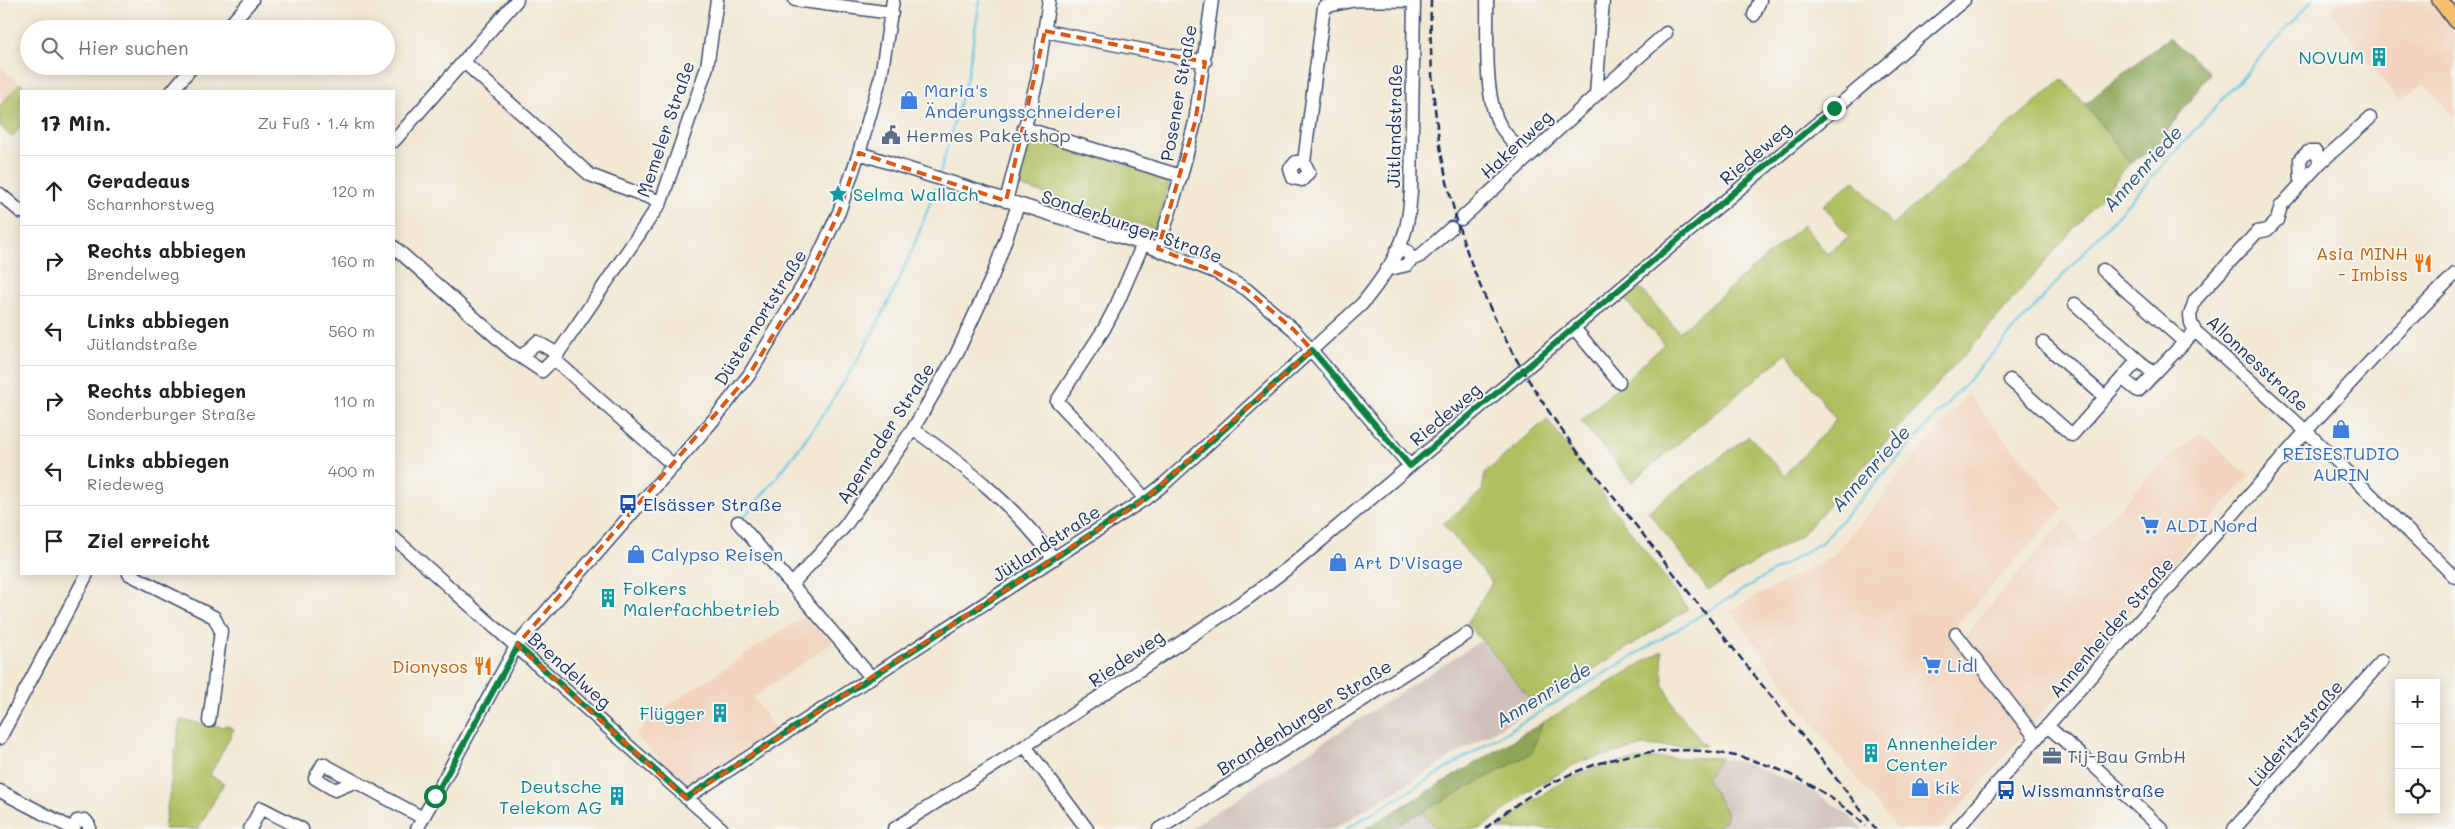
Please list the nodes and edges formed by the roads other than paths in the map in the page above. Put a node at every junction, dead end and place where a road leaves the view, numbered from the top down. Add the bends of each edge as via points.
1 (252, 0) edge
2 (517, 0) edge
3 (717, 0) edge
4 (795, 0) edge
5 (893, 0) edge
6 (1049, 0) edge
7 (1212, 0) edge
8 (1487, 0) edge
9 (1603, 0) edge
10 (1760, 0) edge
11 (1964, 0) edge
12 (2440, 0) edge
13 (1351, 1) edge
14 (1414, 1) edge
15 (1324, 4) edge
16 (892, 13) junction
17 (1754, 15) dead end
18 (234, 20) edge
19 (2455, 20) edge
20 (1045, 31) junction
21 (1666, 33) dead end
22 (464, 62) junction
23 (1204, 62) junction
24 (186, 75) edge
25 (173, 90) edge
26 (1596, 95) junction
27 (2370, 118) dead end
28 (1024, 128) junction
29 (395, 140) edge
30 (859, 153) junction
31 (1526, 157) junction
32 (1304, 162) dead end
33 (1181, 176) junction
34 (0, 194) edge
35 (1006, 201) junction
36 (661, 202) junction
37 (1018, 205) junction
38 (20, 211) edge
39 (1461, 219) dead end
40 (1451, 228) dead end
41 (1143, 244) junction
42 (395, 248) edge
43 (1158, 249) junction
44 (1396, 251) junction
45 (1410, 260) junction
46 (1386, 270) junction
47 (2103, 270) dead end
48 (2455, 274) edge
49 (2075, 304) dead end
50 (1574, 328) junction
51 (2195, 330) junction
52 (2183, 341) junction
53 (2043, 344) dead end
54 (1312, 350) junction
55 (521, 357) junction
56 (556, 357) junction
57 (2138, 360) junction
58 (2154, 374) junction
59 (2122, 378) junction
60 (2010, 380) dead end
61 (1619, 382) dead end
62 (2105, 397) junction
63 (913, 429) junction
64 (2306, 431) junction
65 (674, 466) junction
66 (1410, 466) junction
67 (1145, 499) junction
68 (738, 522) dead end
69 (395, 539) edge
70 (1054, 559) junction
71 (86, 575) edge
72 (131, 575) edge
73 (2455, 577) edge
74 (793, 583) junction
75 (1467, 634) dead end
76 (1956, 634) dead end
77 (518, 646) junction
78 (2382, 661) dead end
79 (871, 676) junction
80 (209, 721) dead end
81 (2047, 726) junction
82 (0, 738) edge
83 (2036, 738) junction
84 (1025, 746) junction
85 (354, 782) dead end
86 (0, 791) edge
87 (686, 798) junction
88 (420, 824) edge
89 (73, 829) edge
90 (89, 829) edge
91 (250, 829) edge
92 (302, 829) edge
93 (722, 829) edge
94 (894, 829) edge
95 (1087, 829) edge
96 (1159, 829) edge
97 (1957, 829) edge
98 (2162, 829) edge
99 (2234, 829) edge

1 - 18 street
2 - 22 street
3 - 36 street, Memeler Straße via 707,67
4 - 16 street
5 - 16 street, Düsternortstraße
6 - 20 street
7 - 23 street, Posener Straße
8 - 31 street via 1490,98 1501,128
9 - 26 street
10 - 17 street
11 - 50 street, Riedeweg
12 - 19 main road
13 - 14 street
13 - 15 street
14 - 44 street, Jütlandstraße via 1412,191 1408,218
15 - 32 street
16 - 30 street, Düsternortstraße via 881,76
20 - 23 street
20 - 28 street
21 - 26 street, Hakenweg
22 - 29 street
22 - 36 street via 590,175
23 - 33 street, Posener Straße via 1195,122
24 - 25 street
26 - 31 street, Hakenweg
27 - 51 street, Allonnesstraße via 2320,163 2281,206 2277,220 2267,230 2257,232 2195,300 2190,315 2190,323
28 - 33 street
28 - 35 street
30 - 35 street, Sonderburger Straße
30 - 65 street, Düsternortstraße via 839,212 812,270 749,375
31 - 39 street, Hakenweg
33 - 43 street, Posener Straße
34 - 38 street
35 - 37 street, Sonderburger Straße
36 - 56 street, Memeler Straße
37 - 41 street, Sonderburger Straße
37 - 63 street, Apenrader Straße via 993,275 956,355
40 - 45 street via 1420,256
41 - 43 street, Sonderburger Straße
41 - 67 street via 1104,329 1057,401
42 - 55 street
43 - 54 street, Sonderburger Straße via 1215,272 1246,289
44 - 45 street via 1407,251
44 - 46 street, Jütlandstraße
45 - 46 street via 1407,265
46 - 54 street, Jütlandstraße via 1362,304
47 - 52 street
48 - 64 street, Annenheider Straße
49 - 57 street
50 - 61 street
50 - 66 street, Riedeweg
51 - 52 street
51 - 64 street, Allonnesstraße
52 - 58 street
53 - 62 street
54 - 66 street, Sonderburger Straße
54 - 67 street, Jütlandstraße
55 - 56 street via 542,371
55 - 56 street via 537,342
56 - 65 street
57 - 58 street
57 - 59 street
58 - 59 street via 2138,391
59 - 62 street
60 - 62 street via 2072,435
63 - 70 street via 958,461 1016,514
63 - 74 street, Apenrader Straße via 845,526
64 - 73 street, Allonnesstraße
64 - 81 street, Annenheider Straße
65 - 77 street, Düsternortstraße
66 - 84 street, Riedeweg via 1248,598
67 - 70 street, Jütlandstraße
68 - 74 street
69 - 77 street, Brendelweg
70 - 79 street, Jütlandstraße
71 - 82 street
72 - 80 street via 214,617 221,631
74 - 79 street
75 - 96 street, Brandenburger Straße
76 - 83 street
77 - 87 street, Brendelweg
77 - 88 street, Düsternortstraße
78 - 99 street, Lüderitzstraße
79 - 87 street, Jütlandstraße
81 - 83 street, Annenheider Straße
81 - 98 street
83 - 97 street, Annenheider Straße
84 - 94 street, Riedeweg
84 - 95 street
85 - 88 street
86 - 89 street
87 - 93 street, Brendelweg
89 - 90 street via 77,821 85,820
91 - 92 street via 261,808

